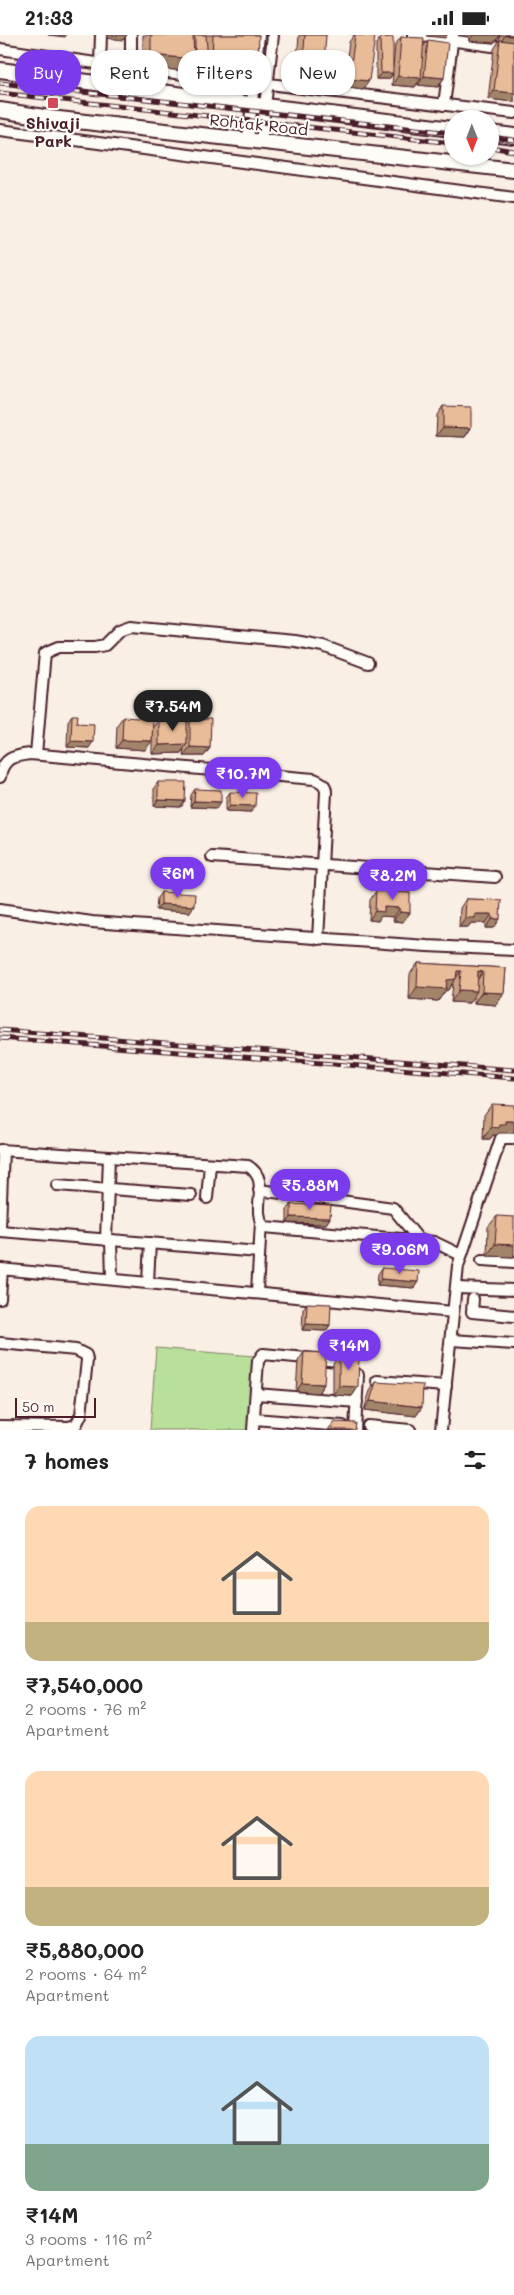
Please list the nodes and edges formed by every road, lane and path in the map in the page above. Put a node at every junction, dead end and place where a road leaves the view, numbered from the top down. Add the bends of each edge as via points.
1 (101, 35) edge
2 (131, 35) edge
3 (259, 35) edge
4 (273, 35) edge
5 (413, 35) edge
6 (453, 38) edge
7 (0, 49) edge
8 (514, 49) edge
9 (100, 50) edge
10 (131, 50) edge
11 (257, 50) edge
12 (271, 55) edge
13 (91, 63) edge
14 (0, 70) edge
15 (271, 85) edge
16 (256, 95) edge
17 (263, 95) edge
18 (258, 105) junction
19 (444, 105) junction
20 (0, 110) edge
21 (514, 113) edge
22 (444, 128) edge
23 (0, 130) edge
24 (499, 134) edge
25 (514, 136) edge
26 (254, 141) junction
27 (514, 170) edge
28 (514, 197) edge
29 (368, 663) dead end
30 (36, 754) junction
31 (0, 777) edge
32 (212, 857) dead end
33 (322, 864) junction
34 (495, 877) dead end
35 (0, 909) edge
36 (318, 939) junction
37 (514, 950) edge
38 (514, 1138) edge
39 (1, 1150) edge
40 (109, 1157) junction
41 (210, 1164) junction
42 (57, 1185) dead end
43 (107, 1189) junction
44 (259, 1190) junction
45 (191, 1195) dead end
46 (207, 1198) dead end
47 (261, 1222) junction
48 (0, 1229) edge
49 (108, 1240) junction
50 (419, 1241) junction
51 (150, 1243) junction
52 (259, 1252) junction
53 (461, 1255) junction
54 (482, 1260) dead end
55 (514, 1262) edge
56 (1, 1269) edge
57 (112, 1279) junction
58 (148, 1282) junction
59 (456, 1288) junction
60 (514, 1290) edge
61 (257, 1292) junction
62 (0, 1299) edge
63 (473, 1299) dead end
64 (453, 1312) junction
65 (514, 1316) edge
66 (450, 1340) junction
67 (0, 1343) edge
68 (514, 1344) edge
69 (377, 1381) edge
70 (446, 1386) junction
71 (256, 1395) junction
72 (357, 1402) junction
73 (254, 1425) edge
74 (0, 1426) edge
75 (288, 1426) edge
76 (320, 1427) edge
77 (373, 1428) edge
78 (355, 1429) edge
79 (410, 1430) edge
80 (441, 1430) edge

1 - 9 street
2 - 10 street
3 - 11 street
4 - 12 street
5 - 6 street
6 - 8 street
6 - 19 street
7 - 13 street
14 - 18 main road, Rohtak Road
15 - 19 street
16 - 18 street
17 - 18 street
18 - 22 main road, Rohtak Road
18 - 26 street
19 - 21 street
20 - 26 main road, Rohtak Road
23 - 28 street
24 - 25 main road
26 - 27 main road, Rohtak Road
29 - 30 street via 323,646 295,641 131,627 120,630 105,645 59,647 45,653
30 - 31 street via 9,759 4,763
30 - 33 street via 314,779 326,787
32 - 33 street
33 - 34 street
33 - 36 street
35 - 36 street via 92,922
36 - 37 street
38 - 53 street via 501,1138
39 - 40 street
39 - 48 street
40 - 41 street
40 - 43 street
41 - 44 street via 248,1166 258,1174
41 - 46 street
42 - 43 street
43 - 45 street
43 - 49 street
44 - 47 street
44 - 50 street via 392,1208
47 - 50 street via 271,1229
47 - 52 street
48 - 49 street
49 - 51 street
49 - 57 street
50 - 53 street via 441,1244
51 - 52 street
51 - 58 street
52 - 61 street
53 - 59 street
54 - 55 street
56 - 57 street
56 - 62 street
57 - 58 street
58 - 61 street
59 - 60 street
59 - 64 street
61 - 64 street
63 - 65 street via 472,1312
64 - 66 street
66 - 68 street
66 - 70 street
67 - 74 street via 76,1350 86,1355 87,1360 81,1415 76,1425
69 - 70 street
70 - 80 street
71 - 72 street
71 - 72 street via 258,1361 267,1354 353,1362 359,1370
71 - 73 street
72 - 78 street
73 - 75 street
75 - 76 street
76 - 78 street
77 - 79 street

